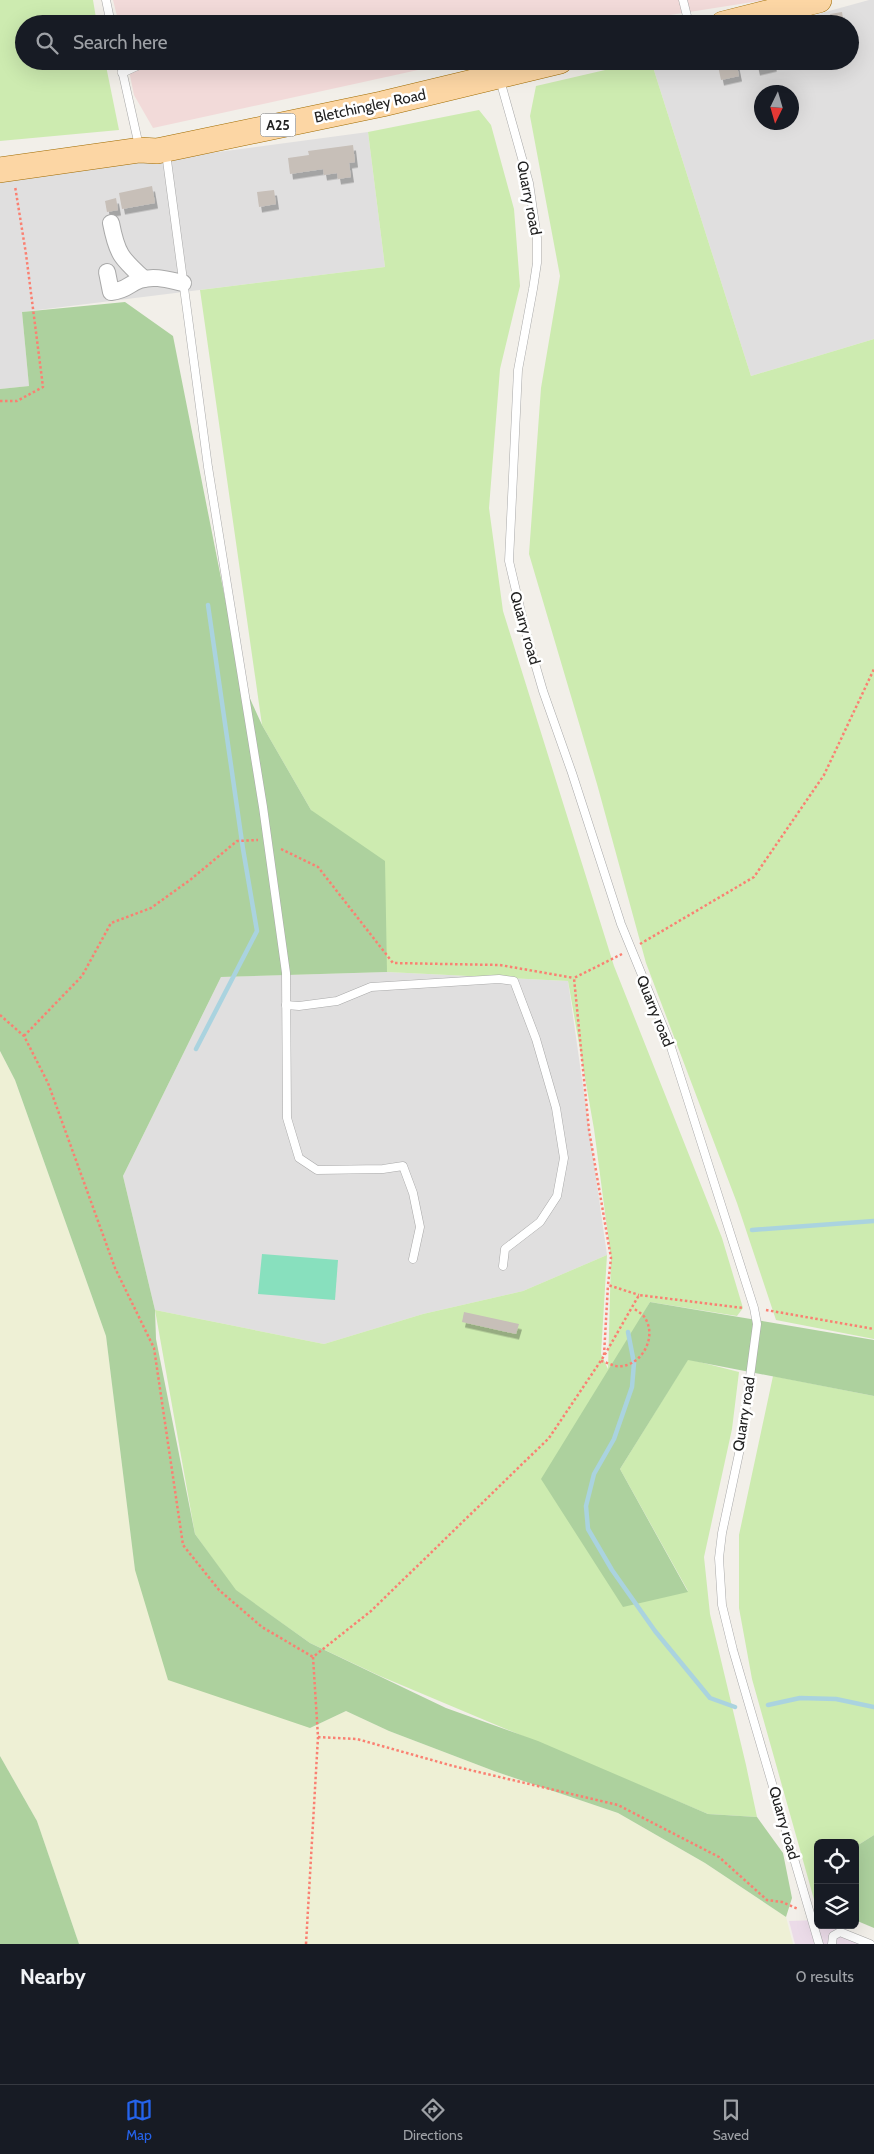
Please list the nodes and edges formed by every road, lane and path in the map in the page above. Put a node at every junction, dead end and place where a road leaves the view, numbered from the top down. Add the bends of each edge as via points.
1 (106, 0) edge
2 (683, 0) edge
3 (819, 0) edge
4 (109, 15) edge
5 (687, 15) edge
6 (759, 15) edge
7 (121, 70) edge
8 (130, 70) edge
9 (523, 70) edge
10 (122, 74) junction
11 (498, 76) junction
12 (165, 149) junction
13 (140, 150) junction
14 (4, 170) edge
15 (111, 222) dead end
16 (108, 272) dead end
17 (144, 280) junction
18 (183, 283) junction
19 (0, 401) edge
20 (874, 669) edge
21 (268, 840) junction
22 (631, 950) junction
23 (574, 978) junction
24 (286, 1005) junction
25 (0, 1015) edge
26 (24, 1036) junction
27 (413, 1259) dead end
28 (503, 1266) dead end
29 (608, 1284) junction
30 (640, 1295) junction
31 (633, 1307) junction
32 (754, 1308) junction
33 (874, 1329) edge
34 (604, 1356) junction
35 (601, 1361) junction
36 (313, 1656) junction
37 (318, 1737) junction
38 (810, 1914) junction
39 (306, 1944) edge
40 (819, 1944) edge
41 (832, 1944) edge
42 (870, 1944) edge

1 - 4 lane
2 - 5 lane
3 - 6 main road
7 - 10 lane
8 - 10 lane
9 - 11 main road, Bletchingley Road / A25
10 - 13 lane
11 - 12 main road, Bletchingley Road / A25 via 382,104
11 - 22 lane, Quarry road via 528,183 537,238 537,263 518,370 509,561 524,629 543,691
12 - 13 main road, Bletchingley Road / A25
12 - 18 lane
13 - 14 main road, Bletchingley Road / A25
14 - 19 path via 26,254 43,387 17,401
15 - 17 street via 116,248
16 - 17 street via 111,292 124,290
17 - 18 street via 158,278
18 - 21 lane via 208,467
20 - 22 path via 824,775 754,877
21 - 23 path via 318,867 393,963 500,965
21 - 24 lane via 286,972
21 - 26 path via 237,841 151,908 111,923 82,976
22 - 23 path
22 - 32 lane, Quarry road via 669,1041
23 - 29 path via 589,1130 611,1258
24 - 27 lane via 287,1118 299,1158 317,1170 403,1166 420,1227
24 - 28 lane via 337,1001 371,987 499,979 514,981 554,1099 564,1158 557,1196 540,1222 505,1249
25 - 26 path
26 - 36 path via 48,1083 115,1268 154,1348 183,1545 219,1590 262,1628
29 - 30 path
29 - 34 path
30 - 31 path
30 - 32 path
31 - 34 path
31 - 35 path via 645,1318 648,1326 650,1335 646,1351 634,1363 617,1366
32 - 33 path
32 - 38 lane, Quarry road via 756,1324 741,1444 722,1533 720,1587 727,1630
34 - 35 path
35 - 36 path via 549,1438 371,1611
36 - 37 path
37 - 38 path via 357,1739 453,1766 618,1805 719,1857 767,1900 782,1902
37 - 39 path
38 - 40 lane, Quarry road
41 - 42 lane via 833,1936 840,1932

